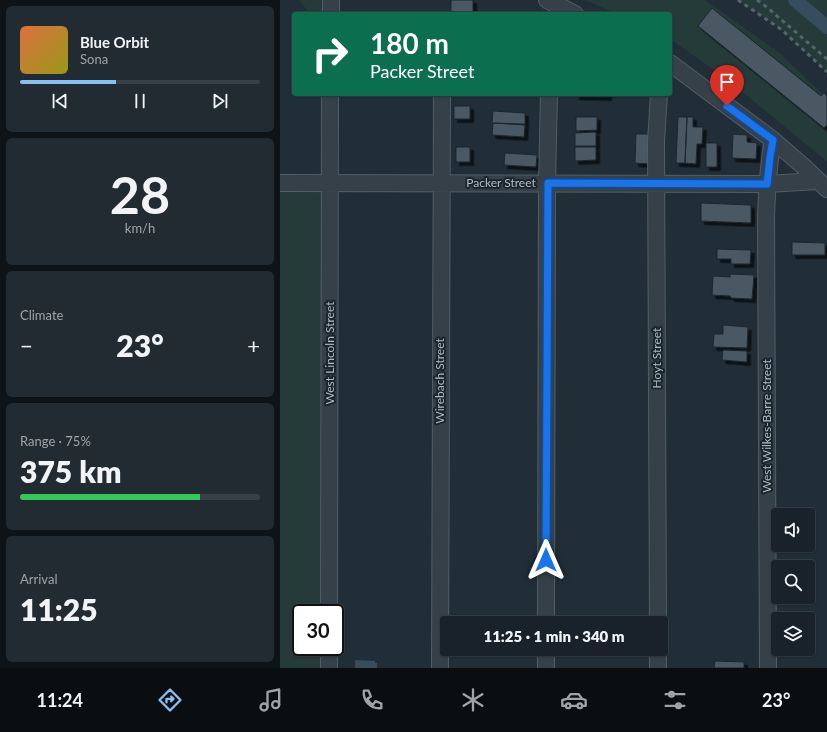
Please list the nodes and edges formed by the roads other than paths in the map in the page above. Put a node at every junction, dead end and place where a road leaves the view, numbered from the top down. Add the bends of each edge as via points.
1 (331, 0) edge
2 (550, 5) edge
3 (331, 12) edge
4 (569, 12) edge
5 (672, 64) edge
6 (330, 96) edge
7 (442, 96) edge
8 (549, 96) edge
9 (659, 96) edge
10 (773, 140) junction
11 (280, 183) edge
12 (330, 183) junction
13 (441, 183) junction
14 (548, 183) junction
15 (656, 184) junction
16 (767, 184) junction
17 (823, 185) edge
18 (329, 604) edge
19 (546, 616) edge
20 (658, 616) edge
21 (329, 656) edge
22 (546, 656) edge
23 (658, 656) edge
24 (329, 668) edge
25 (440, 668) edge
26 (546, 668) edge
27 (658, 668) edge
28 (768, 668) edge

1 - 3 street
2 - 4 street
5 - 10 street
6 - 12 street, West Lincoln Street
7 - 13 street, Wirebach Street
8 - 14 street
9 - 15 street, Hoyt Street
10 - 16 street, West Wilkes-Barre Street
10 - 17 street
11 - 12 street, Packer Street
12 - 13 street, Packer Street
12 - 18 street, West Lincoln Street
13 - 14 street, Packer Street
13 - 25 street, Wirebach Street
14 - 15 street, Packer Street
14 - 19 street
15 - 16 street, Packer Street
15 - 20 street, Hoyt Street
16 - 17 street, Packer Street
16 - 28 street, West Wilkes-Barre Street
21 - 24 street
22 - 26 street
23 - 27 street

